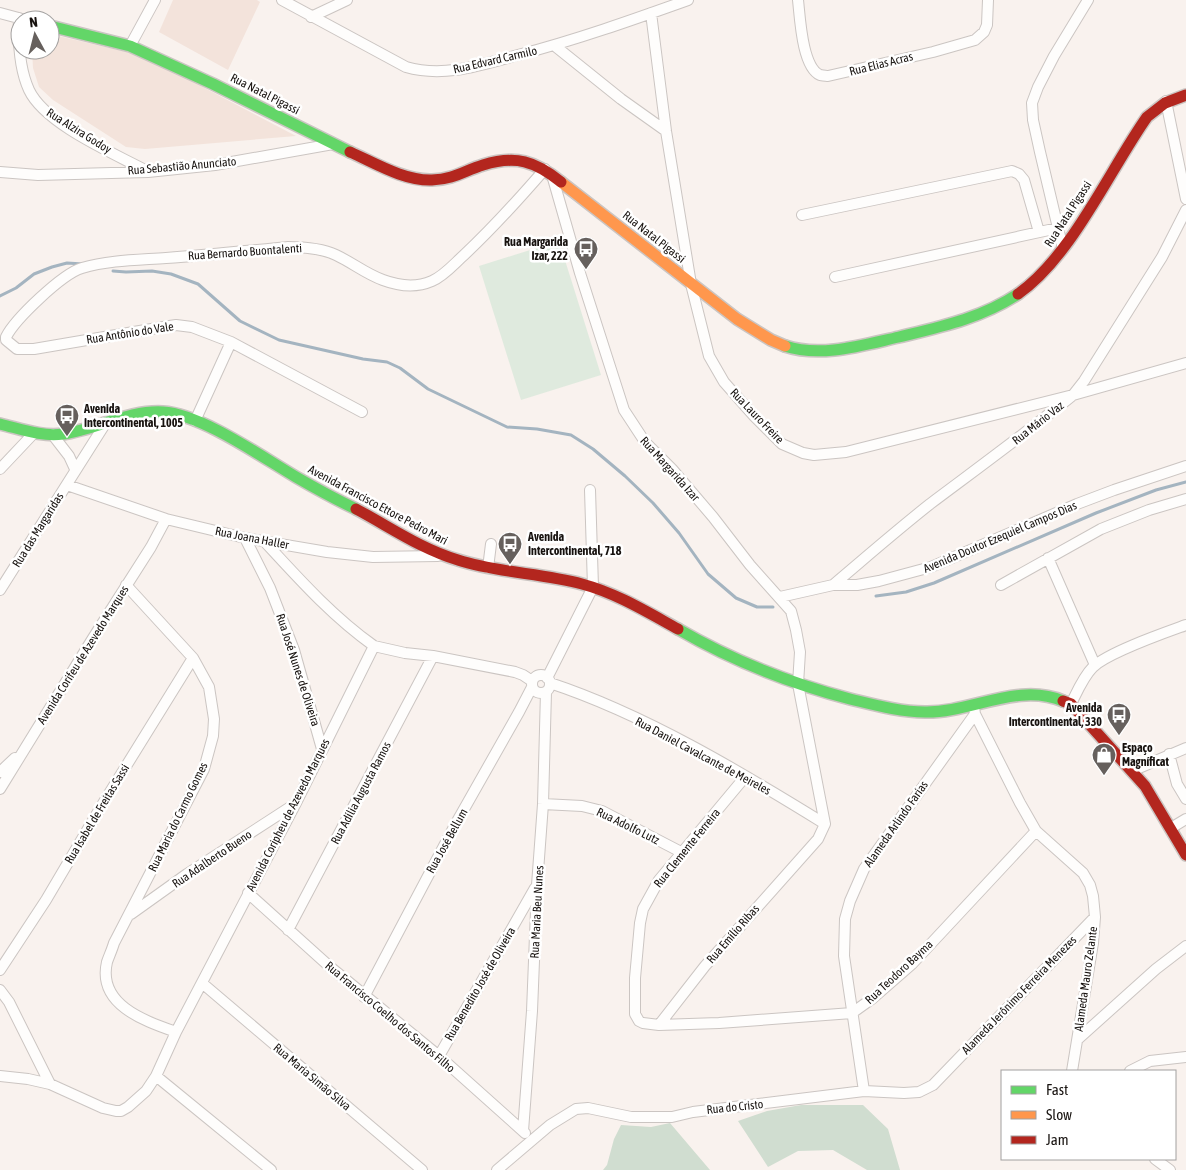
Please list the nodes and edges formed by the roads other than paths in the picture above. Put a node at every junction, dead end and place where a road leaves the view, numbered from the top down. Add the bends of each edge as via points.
1 (155, 0) edge
2 (282, 0) edge
3 (346, 0) edge
4 (688, 0) edge
5 (798, 0) edge
6 (988, 0) edge
7 (1088, 0) edge
8 (651, 13) junction
9 (311, 16) junction
10 (60, 28) edge
11 (130, 46) junction
12 (554, 46) junction
13 (20, 60) edge
14 (1186, 95) edge
15 (1166, 101) junction
16 (666, 131) junction
17 (333, 144) junction
18 (0, 172) edge
19 (148, 172) junction
20 (548, 172) junction
21 (1186, 199) edge
22 (1186, 210) edge
23 (802, 215) dead end
24 (1058, 228) junction
25 (1039, 232) junction
26 (1063, 249) junction
27 (835, 277) dead end
28 (691, 284) junction
29 (7, 334) joint
30 (231, 342) junction
31 (1186, 363) edge
32 (1073, 396) junction
33 (362, 412) dead end
34 (196, 421) junction
35 (0, 424) edge
36 (105, 424) junction
37 (87, 429) junction
38 (34, 433) junction
39 (52, 434) junction
40 (89, 449) junction
41 (1186, 466) edge
42 (0, 469) edge
43 (75, 469) junction
44 (66, 485) junction
45 (590, 490) dead end
46 (1186, 499) edge
47 (166, 519) junction
48 (245, 538) junction
49 (264, 541) junction
50 (491, 544) dead end
51 (444, 556) junction
52 (1048, 558) junction
53 (488, 568) junction
54 (126, 585) junction
55 (833, 585) junction
56 (1001, 585) dead end
57 (593, 587) junction
58 (0, 590) edge
59 (780, 597) junction
60 (1186, 625) edge
61 (374, 646) junction
62 (433, 656) junction
63 (193, 658) junction
64 (1095, 665) junction
65 (532, 684) junction
66 (548, 684) junction
67 (798, 684) junction
68 (1071, 704) junction
69 (975, 710) junction
70 (25, 748) junction
71 (1186, 748) edge
72 (322, 749) junction
73 (1169, 754) junction
74 (1132, 771) junction
75 (0, 772) edge
76 (744, 777) junction
77 (0, 789) edge
78 (1186, 799) edge
79 (296, 803) junction
80 (543, 804) junction
81 (1186, 819) edge
82 (825, 824) junction
83 (1171, 828) junction
84 (1036, 831) junction
85 (681, 852) junction
86 (1186, 855) edge
87 (537, 886) junction
88 (248, 894) junction
89 (129, 916) junction
90 (1095, 917) junction
91 (288, 930) junction
92 (1186, 946) edge
93 (0, 970) edge
94 (202, 983) junction
95 (0, 990) edge
96 (364, 997) junction
97 (852, 1013) junction
98 (659, 1025) junction
99 (176, 1032) junction
100 (1078, 1039) junction
101 (439, 1056) junction
102 (1186, 1057) edge
103 (1072, 1070) edge
104 (1132, 1070) edge
105 (943, 1074) joint
106 (0, 1076) edge
107 (156, 1076) junction
108 (50, 1084) junction
109 (864, 1091) junction
110 (523, 1131) junction
111 (532, 1140) junction
112 (1156, 1160) edge
113 (271, 1170) edge
114 (422, 1170) edge
115 (497, 1170) edge
116 (1170, 1170) edge

1 - 11 street
2 - 9 street, Rua Edvard Carmilo
3 - 9 street
4 - 8 street, Rua Edvard Carmilo
5 - 6 street, Rua Elias Acras via 808,57 815,71 828,76 975,40 987,25
7 - 24 street via 1054,56 1032,103
8 - 12 street, Rua Edvard Carmilo
8 - 16 street, Rua Lauro Freire
9 - 12 street, Rua Edvard Carmilo via 406,67 425,72 474,67
10 - 11 street, Rua Natal Pigassi
11 - 17 street, Rua Natal Pigassi
12 - 16 street
13 - 19 street, Rua Alzira Godoy via 30,91 49,115
14 - 15 street
15 - 21 street
15 - 26 street, Rua Natal Pigassi via 1154,109 1140,126
16 - 28 street, Rua Lauro Freire
17 - 19 street, Rua Sebastião Anunciato via 224,164
17 - 20 street, Rua Natal Pigassi via 417,179 452,178 484,165 508,160 527,162
18 - 19 street, Rua Sebastião Anunciato via 38,175
20 - 28 street, Rua Natal Pigassi
20 - 29 street, Rua Bernardo Buontalenti via 495,226 433,281 407,286 395,284 362,271 337,255 306,247 111,263 82,268 60,280
20 - 59 street, Rua Margarida Izar via 624,410 645,442 672,469
22 - 32 street, Rua Mário Vaz via 1162,257
23 - 25 street via 1012,171 1024,180
24 - 25 street
24 - 26 street
25 - 27 street
26 - 28 street, Rua Natal Pigassi via 1036,279 989,310 932,329 839,348 789,348 753,330
28 - 32 street, Rua Lauro Freire via 709,356 720,375 771,434 782,444 804,452 820,455 846,452
29 - 30 street, Rua Antônio do Vale via 6,340 23,350 176,325 192,327
30 - 33 street, Rua Antônio do Vale
30 - 34 street
31 - 32 street, Rua Lauro Freire
32 - 55 street, Rua Mário Vaz via 930,504
34 - 36 street, Avenida Francisco Ettore Pedro Mari via 165,412 135,415
34 - 51 street, Avenida Francisco Ettore Pedro Mari
35 - 38 street, Avenida Francisco Ettore Pedro Mari
36 - 37 street, Avenida Francisco Ettore Pedro Mari
36 - 40 street, Rua das Margaridas
37 - 39 street, Avenida Francisco Ettore Pedro Mari
37 - 40 street
38 - 39 street, Avenida Francisco Ettore Pedro Mari
38 - 42 street
39 - 43 street
40 - 43 street, Rua das Margaridas
41 - 55 street, Avenida Doutor Ezequiel Campos Dias via 1086,500 931,567 857,585
43 - 44 street, Rua das Margaridas
44 - 47 street, Rua Joana Haller
44 - 58 street, Rua das Margaridas
45 - 57 street
46 - 52 street via 1101,529
47 - 48 street, Rua Joana Haller
47 - 54 street, Avenida Corifeu de Azevedo Marques
48 - 49 street, Rua Joana Haller
48 - 72 street, Rua José Nunes de Oliveira via 270,588 291,642
49 - 51 street, Rua Joana Haller via 373,557
49 - 61 street via 307,588
50 - 53 street
51 - 53 street, Avenida Francisco Ettore Pedro Mari
52 - 56 street
52 - 64 street
53 - 57 street, Avenida Francisco Ettore Pedro Mari
54 - 63 street, Rua Maria do Carmo Gomes
54 - 70 street, Avenida Corifeu de Azevedo Marques
55 - 59 street, Avenida Doutor Ezequiel Campos Dias
57 - 66 street, Rua Maria Beu Nunes
57 - 67 street, Avenida Francisco Ettore Pedro Mari via 634,604 729,657
59 - 67 street, Rua Margarida Izar via 791,611 796,630 800,652
60 - 64 street
61 - 62 street
61 - 72 street, Avenida Coripheu de Azevedo Marques
62 - 65 street via 515,672
62 - 91 street, Rua Adília Augusta Ramos
63 - 89 street, Rua Maria do Carmo Gomes via 209,687 213,704 210,752
63 - 93 street, Rua Isabel de Freitas Sassi
64 - 68 street
65 - 66 street via 538,675
65 - 66 street, Rua Daniel Cavalcante de Meireles via 537,693
65 - 96 street, Rua José Bellum
66 - 76 street, Rua Daniel Cavalcante de Meireles via 577,692 649,725
66 - 80 street, Rua Maria Beu Nunes
67 - 69 street, Avenida Francisco Ettore Pedro Mari via 909,712
67 - 82 street, Rua Margarida Izar
68 - 69 street, Avenida Francisco Ettore Pedro Mari via 1060,698 1028,693 1000,699
68 - 74 street
69 - 84 street, Alameda Mauro Zelante
69 - 97 street, Alameda Arlindo Farias via 864,869 850,901 843,934
70 - 75 street
70 - 77 street, Avenida Corifeu de Azevedo Marques
71 - 73 street
72 - 79 street, Avenida Coripheu de Azevedo Marques
73 - 74 street
73 - 78 street via 1177,784
74 - 83 street
76 - 82 street, Rua Daniel Cavalcante de Meireles
76 - 85 street, Rua Clemente Ferreira
79 - 88 street, Avenida Coripheu de Azevedo Marques
79 - 89 street, Rua Adalberto Bueno
80 - 85 street, Rua Adolfo Lutz via 582,806 602,811
80 - 87 street, Rua Maria Beu Nunes
81 - 83 street
82 - 98 street, Rua Emílio Ribas via 818,839 705,966
83 - 86 street
84 - 90 street, Alameda Mauro Zelante via 1083,873 1093,896
84 - 97 street, Rua Teodoro Bayma via 912,964
85 - 98 street, Rua Clemente Ferreira via 659,880 643,908 640,923 635,1014 643,1023
87 - 101 street, Rua Benedito José de Oliveira
87 - 110 street, Rua Maria Beu Nunes
88 - 91 street, Rua Francisco Coelho dos Santos Filho
88 - 94 street, Avenida Coripheu de Azevedo Marques
89 - 99 street, Rua Maria do Carmo Gomes via 107,963 108,986 123,1009
90 - 100 street, Alameda Mauro Zelante
90 - 105 street, Alameda Jerônimo Ferreira Menezes
91 - 96 street, Rua Francisco Coelho dos Santos Filho
92 - 100 street
94 - 99 street, Avenida Coripheu de Azevedo Marques
94 - 114 street, Rua Maria Simão Silva
95 - 108 street
96 - 101 street, Rua Francisco Coelho dos Santos Filho
97 - 98 street
97 - 109 street, Alameda Arlindo Farias
99 - 107 street, Avenida Coripheu de Azevedo Marques
100 - 103 street, Alameda Mauro Zelante
101 - 110 street, Rua Francisco Coelho dos Santos Filho
102 - 104 street via 1150,1061
105 - 109 street, Rua do Cristo via 928,1089 919,1092
106 - 108 street
107 - 108 street, Avenida Coripheu de Azevedo Marques via 138,1100 122,1111 103,1108
107 - 113 street
109 - 111 street, Rua do Cristo via 672,1117 631,1117 588,1108 576,1109
110 - 111 street, Rua Francisco Coelho dos Santos Filho
111 - 115 street, Rua do Cristo
112 - 116 street

